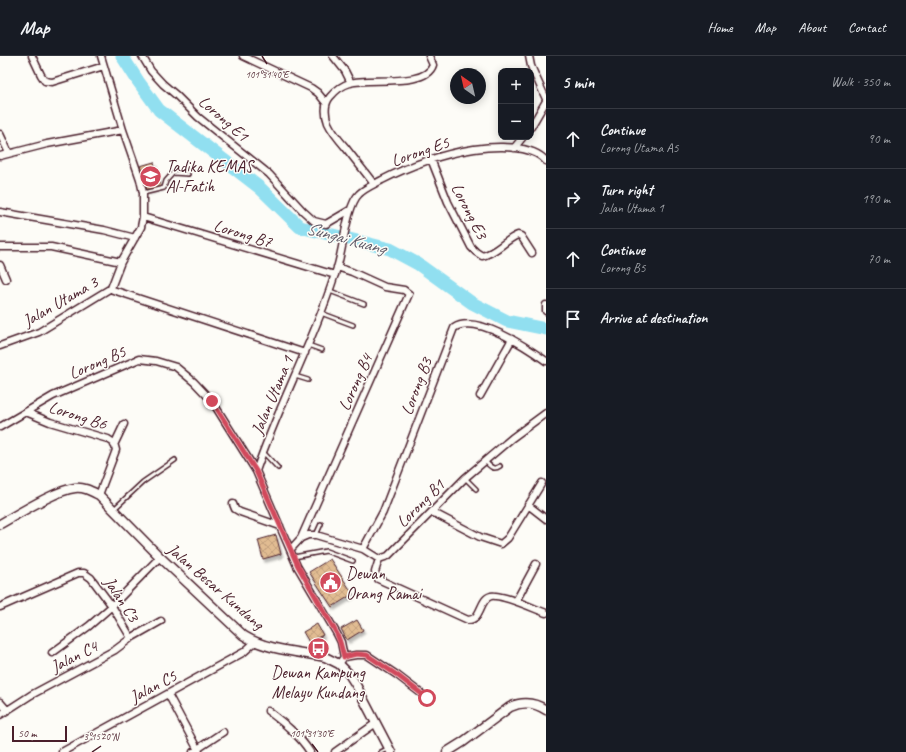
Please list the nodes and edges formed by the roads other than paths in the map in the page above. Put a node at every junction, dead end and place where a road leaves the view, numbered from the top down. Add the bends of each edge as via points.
1 (32, 56) edge
2 (101, 56) edge
3 (142, 56) edge
4 (243, 56) edge
5 (334, 56) edge
6 (429, 56) edge
7 (529, 56) edge
8 (104, 66) junction
9 (351, 83) junction
10 (546, 100) edge
11 (326, 103) junction
12 (534, 122) edge
13 (124, 130) junction
14 (0, 134) edge
15 (521, 140) edge
16 (514, 148) junction
17 (9, 153) junction
18 (0, 156) edge
19 (431, 159) junction
20 (546, 161) edge
21 (188, 174) dead end
22 (374, 184) junction
23 (143, 193) junction
24 (350, 210) junction
25 (0, 212) edge
26 (143, 217) junction
27 (135, 238) junction
28 (343, 246) joint
29 (0, 247) edge
30 (532, 252) dead end
31 (122, 262) junction
32 (0, 265) edge
33 (337, 267) junction
34 (335, 275) junction
35 (6, 279) dead end
36 (111, 288) junction
37 (330, 291) junction
38 (364, 304) dead end
39 (546, 305) edge
40 (546, 311) edge
41 (321, 313) junction
42 (353, 325) dead end
43 (512, 339) junction
44 (308, 345) junction
45 (0, 346) edge
46 (322, 350) dead end
47 (305, 353) junction
48 (546, 361) edge
49 (295, 376) junction
50 (308, 380) dead end
51 (480, 396) dead end
52 (26, 412) junction
53 (546, 413) edge
54 (124, 424) dead end
55 (0, 427) edge
56 (114, 445) junction
57 (263, 452) junction
58 (174, 460) dead end
59 (485, 461) junction
60 (500, 466) dead end
61 (278, 468) dead end
62 (256, 471) junction
63 (465, 478) junction
64 (542, 482) dead end
65 (476, 489) dead end
66 (99, 495) junction
67 (233, 504) dead end
68 (528, 505) junction
69 (114, 509) junction
70 (432, 512) junction
71 (546, 519) edge
72 (0, 524) edge
73 (321, 524) dead end
74 (280, 526) junction
75 (316, 535) junction
76 (301, 538) junction
77 (363, 549) junction
78 (290, 550) junction
79 (160, 557) junction
80 (294, 558) junction
81 (379, 559) junction
82 (353, 561) dead end
83 (536, 564) dead end
84 (516, 601) junction
85 (0, 606) edge
86 (112, 606) junction
87 (546, 613) edge
88 (161, 622) dead end
89 (131, 638) junction
90 (255, 642) junction
91 (52, 654) dead end
92 (342, 661) junction
93 (168, 694) junction
94 (427, 698) dead end
95 (0, 702) edge
96 (7, 710) junction
97 (546, 710) edge
98 (268, 711) dead end
99 (0, 715) edge
100 (376, 723) junction
101 (223, 732) dead end
102 (390, 750) edge
103 (197, 751) edge
104 (62, 752) edge
105 (310, 752) edge
106 (334, 752) edge
107 (381, 752) edge
108 (447, 752) edge

1 - 8 street via 40,75 45,81 52,82
2 - 8 street, Jalan Utama 3
3 - 24 street, Lorong E1 via 163,84 198,117 269,174 314,221 326,224
4 - 11 street via 311,88
5 - 9 street
6 - 9 street via 432,69 423,75 410,79
7 - 10 street
8 - 13 street, Jalan Utama 3
9 - 11 street via 339,88
10 - 12 street
11 - 22 street via 326,116 331,129
13 - 17 street
13 - 23 street, Jalan Utama 3
14 - 17 street
15 - 16 street
16 - 19 street, Lorong E5 via 480,148
16 - 20 street, Lorong E5 via 535,153
17 - 18 street
19 - 22 street, Lorong E5
19 - 30 street, Lorong E3 via 448,202 476,252 482,256 488,255 518,235
21 - 23 lane via 173,173 164,188
22 - 24 street, Lorong E5 via 359,194
23 - 26 street, Jalan Utama 3
24 - 28 street, Lorong E5
25 - 27 street
26 - 27 street, Jalan Utama 3
26 - 34 street, Lorong B7
27 - 31 street, Jalan Utama 3
28 - 33 street, Jalan Utama 1
29 - 31 street via 51,247
31 - 36 street, Jalan Utama 3
32 - 35 street
33 - 34 street, Jalan Utama 1
33 - 76 street, Lorong B4 via 385,287 407,291 409,294
34 - 37 street, Jalan Utama 1
36 - 45 street, Jalan Utama 3 via 39,332
36 - 47 street, Jalan Utama 1
37 - 38 lane
37 - 41 street, Jalan Utama 1
39 - 40 street
41 - 42 lane
41 - 44 street, Jalan Utama 1
43 - 48 street, Lorong B3
43 - 51 street
43 - 77 street, Lorong B3 via 491,329 468,324 460,324 454,328 383,512
44 - 46 lane
44 - 47 street, Jalan Utama 1
47 - 49 street, Jalan Utama 1
49 - 50 lane
49 - 57 street, Jalan Utama 1
52 - 55 street, Lorong B5
52 - 56 street, Lorong B6 via 108,439
52 - 62 street, Lorong B5 via 53,396 140,358 156,361 176,368 212,401
53 - 59 street, Lorong B1
54 - 56 street
56 - 66 street, Lorong B6 via 116,450
57 - 61 lane
57 - 62 street, Jalan Utama 1
58 - 69 lane via 143,482
59 - 60 lane via 492,468
59 - 63 street, Lorong B1
62 - 74 street
63 - 65 lane
63 - 70 street, Lorong B1
64 - 68 street
66 - 69 main road, Jalan Besar Kundang
66 - 72 main road, Jalan Besar Kundang via 76,488 64,491
67 - 74 street via 240,512
68 - 70 street via 508,538 501,544 480,537
68 - 71 street
69 - 79 main road, Jalan Besar Kundang
70 - 81 street, Lorong B1 via 388,556
73 - 75 lane
74 - 78 street
75 - 76 street
75 - 77 street
76 - 78 street, Lorong B4
77 - 81 street
78 - 80 street
79 - 86 street, Jalan C4
79 - 90 main road, Jalan Besar Kundang via 243,635
80 - 82 lane via 326,551
80 - 92 street via 337,634
81 - 84 street via 375,572 378,579 468,620 476,618 486,599 490,597
83 - 84 street
84 - 87 street
85 - 86 street, Jalan C3 via 78,573 84,573 91,578
86 - 89 street, Jalan C3
86 - 91 street, Jalan C4
88 - 89 street, Jalan C4
89 - 96 street, Jalan C4 via 115,650 30,694
90 - 92 main road, Jalan Besar Kundang
90 - 93 street, Jalan C5 via 244,652
92 - 94 street via 356,654 367,655
92 - 100 main road, Jalan Besar Kundang
93 - 103 street
93 - 104 street, Jalan C5
95 - 96 street
96 - 99 street, Jalan C4
97 - 108 main road via 534,704 518,703
98 - 105 street via 301,739
100 - 102 main road, Jalan Besar Kundang
100 - 106 street
101 - 103 street
102 - 107 lane

